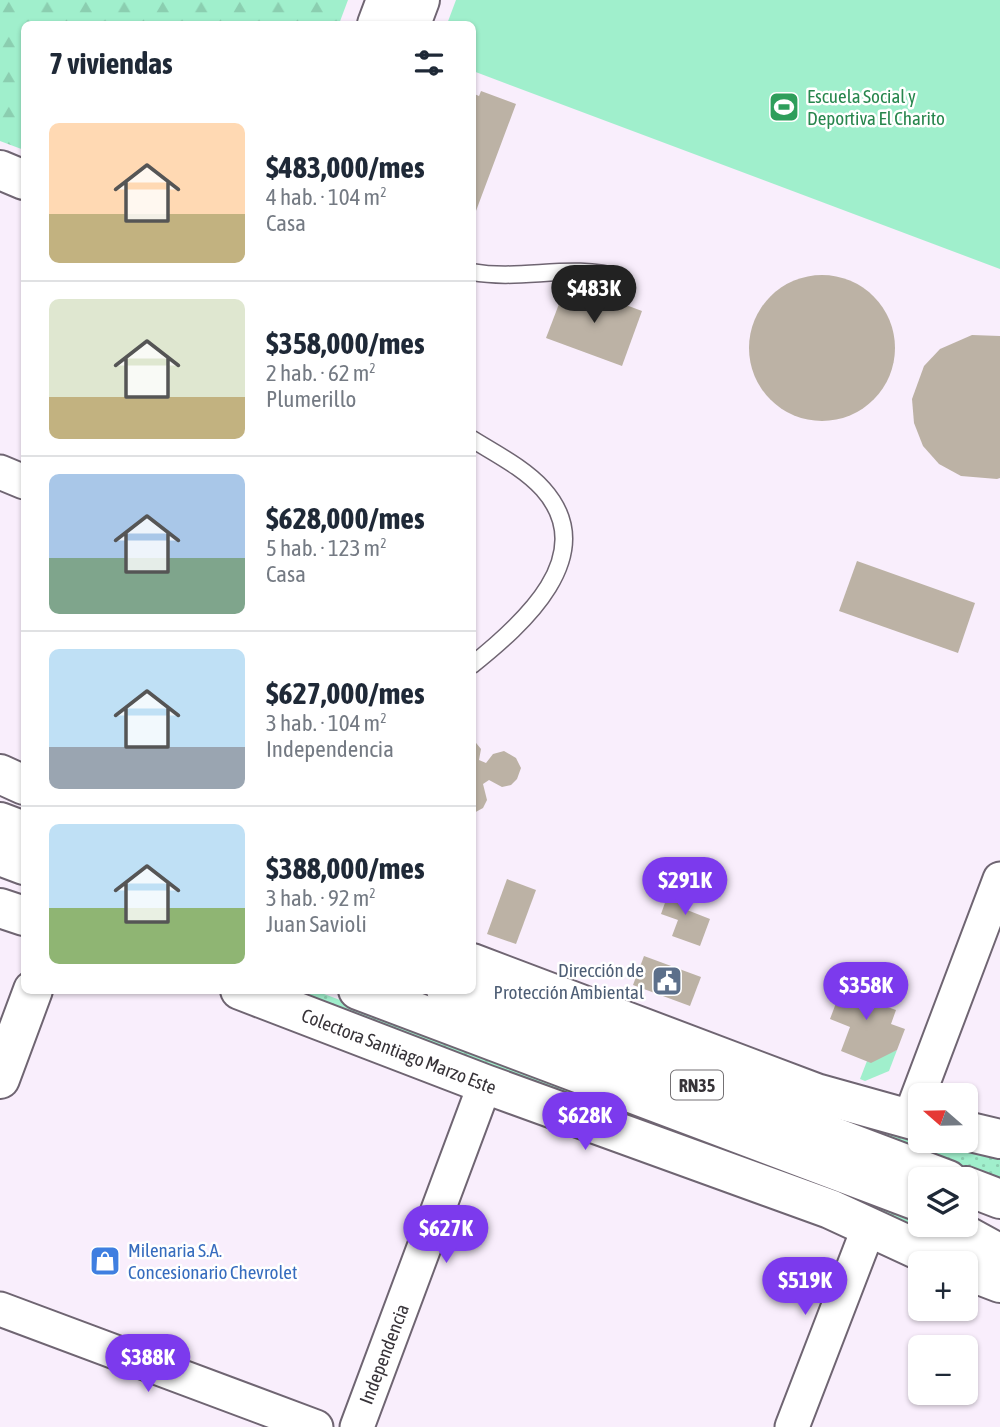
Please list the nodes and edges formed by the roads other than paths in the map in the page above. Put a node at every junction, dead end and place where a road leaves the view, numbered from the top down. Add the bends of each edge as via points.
1 (386, 0) edge
2 (420, 0) edge
3 (378, 21) edge
4 (412, 21) edge
5 (0, 170) edge
6 (21, 179) edge
7 (476, 272) edge
8 (621, 278) dead end
9 (476, 442) edge
10 (0, 472) edge
11 (21, 481) edge
12 (476, 661) edge
13 (0, 774) edge
14 (21, 784) edge
15 (0, 822) edge
16 (21, 830) edge
17 (0, 856) edge
18 (21, 864) edge
19 (1000, 879) edge
20 (0, 908) edge
21 (21, 915) edge
22 (476, 965) edge
23 (32, 994) edge
24 (250, 994) edge
25 (369, 994) edge
26 (457, 994) edge
27 (0, 1079) edge
28 (928, 1083) edge
29 (485, 1084) junction
30 (908, 1119) edge
31 (978, 1133) edge
32 (1000, 1139) edge
33 (914, 1167) edge
34 (885, 1188) junction
35 (978, 1191) edge
36 (908, 1197) edge
37 (1000, 1199) edge
38 (908, 1202) edge
39 (978, 1224) edge
40 (869, 1227) junction
41 (1000, 1232) edge
42 (969, 1237) edge
43 (921, 1251) edge
44 (1000, 1254) edge
45 (978, 1275) edge
46 (1000, 1283) edge
47 (0, 1309) edge
48 (316, 1427) edge
49 (357, 1427) edge
50 (792, 1427) edge

1 - 3 main road
2 - 4 main road
5 - 6 main road
7 - 8 lane via 586,271
9 - 12 lane via 545,492 561,523 563,548 547,593
10 - 11 street
13 - 14 main road
15 - 16 main road
17 - 18 main road
19 - 28 street
20 - 21 main road
22 - 30 main road via 816,1093
23 - 27 main road
24 - 29 main road, Colectora Santiago Marzo Este
25 - 34 main road, RN35
26 - 33 main road, RN35
29 - 40 main road, Colectora Santiago Marzo Este
29 - 49 street, Independencia
31 - 32 main road
34 - 36 main road, RN35
34 - 38 main road
35 - 37 main road
39 - 41 main road
40 - 43 main road, Colectora Santiago Marzo Este
40 - 50 street
42 - 44 main road
45 - 46 main road
47 - 48 street

